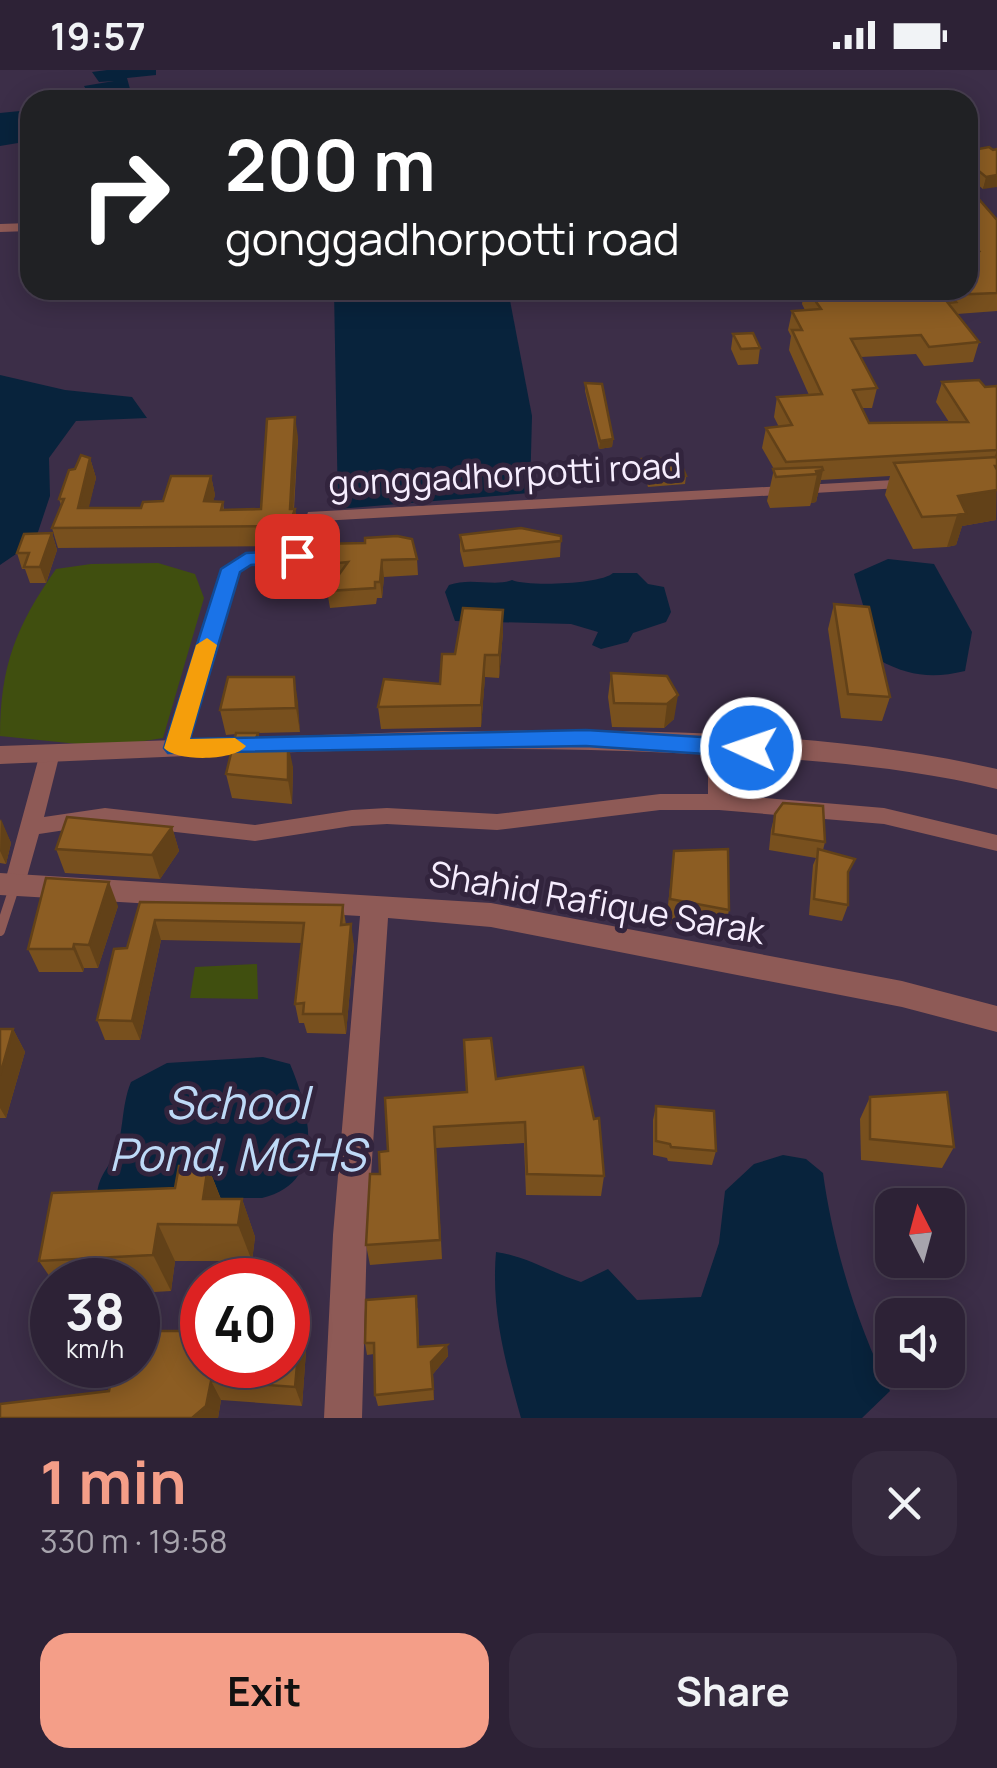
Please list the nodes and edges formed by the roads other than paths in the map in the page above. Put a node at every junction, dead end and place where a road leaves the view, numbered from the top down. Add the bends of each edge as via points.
1 (939, 483) edge
2 (176, 748) junction
3 (718, 754) junction
4 (0, 755) edge
5 (48, 758) junction
6 (997, 780) edge
7 (719, 799) junction
8 (32, 822) junction
9 (997, 842) edge
10 (8, 884) edge
11 (375, 904) junction
12 (0, 932) edge
13 (997, 1019) edge
14 (343, 1418) edge

1 - 2 street, gonggadhorpotti road via 314,516 302,555 246,559 231,569
2 - 3 street via 586,738
2 - 5 street
3 - 6 street via 901,761
3 - 7 street
4 - 5 street
5 - 8 street
7 - 8 street via 496,822 370,817 254,833 105,816
7 - 9 street via 884,816
8 - 10 street
10 - 11 street, Shahid Rafique Sarak
10 - 12 lane
11 - 13 street, Shahid Rafique Sarak via 491,915 902,994
11 - 14 street

